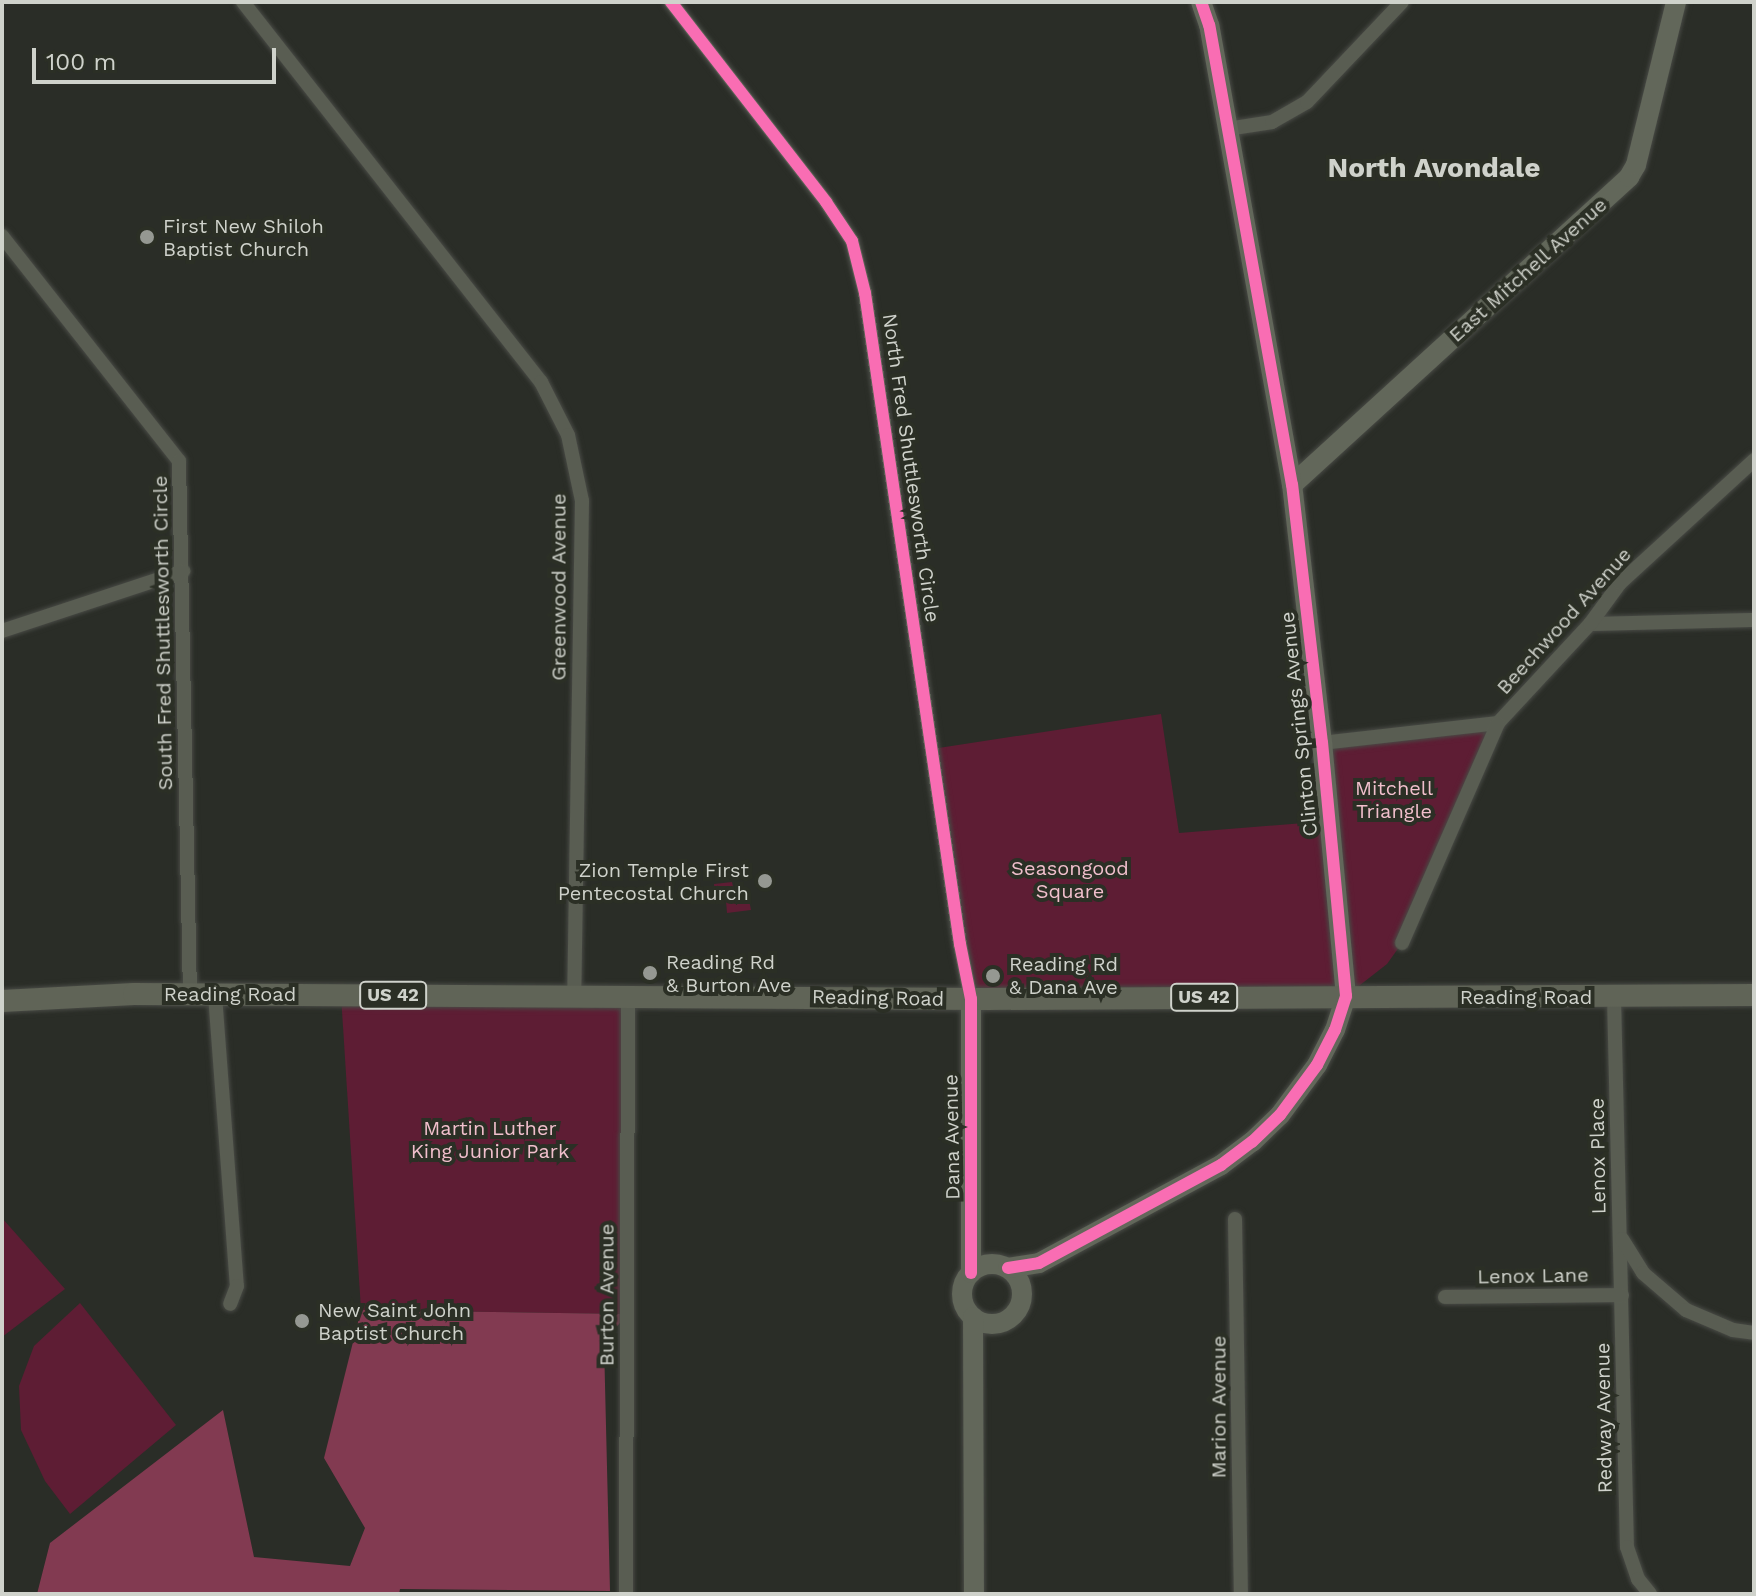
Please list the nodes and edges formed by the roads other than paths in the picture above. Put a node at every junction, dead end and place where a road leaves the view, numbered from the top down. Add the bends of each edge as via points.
1 (243, 2) edge
2 (671, 2) edge
3 (1201, 2) edge
4 (1402, 2) edge
5 (1676, 2) edge
6 (1227, 129) junction
7 (2, 236) edge
8 (1754, 460) edge
9 (1292, 485) junction
10 (183, 571) junction
11 (1754, 620) edge
12 (1590, 624) junction
13 (2, 631) edge
14 (1498, 723) junction
15 (1322, 743) junction
16 (1402, 943) dead end
17 (190, 994) junction
18 (215, 995) junction
19 (574, 995) junction
20 (1754, 995) edge
21 (628, 996) junction
22 (1346, 996) junction
23 (1614, 997) junction
24 (971, 999) junction
25 (2, 1001) edge
26 (1235, 1219) dead end
27 (973, 1226) junction
28 (1620, 1235) junction
29 (1039, 1263) junction
30 (1002, 1266) junction
31 (971, 1273) junction
32 (1022, 1289) junction
33 (1622, 1295) junction
34 (1445, 1297) dead end
35 (230, 1304) dead end
36 (973, 1317) junction
37 (998, 1323) junction
38 (1754, 1333) edge
39 (973, 1355) junction
40 (626, 1594) edge
41 (974, 1594) edge
42 (1241, 1594) edge
43 (1650, 1594) edge

1 - 19 street, Greenwood Avenue via 541,382 568,435 582,501
2 - 24 street, North Fred Shuttlesworth Circle via 852,241 865,293
3 - 6 street, Clinton Springs Avenue
4 - 6 street via 1307,102 1272,122
5 - 9 street, East Mitchell Avenue via 1629,177
6 - 9 street, Clinton Springs Avenue
7 - 10 street, South Fred Shuttlesworth Circle via 179,461
8 - 12 street, Beechwood Avenue via 1620,583
9 - 15 street, Clinton Springs Avenue
10 - 13 street
10 - 17 street, South Fred Shuttlesworth Circle
11 - 12 street
12 - 14 street, Beechwood Avenue
14 - 15 street, Beechwood Avenue
14 - 16 street
15 - 22 street, Clinton Springs Avenue
17 - 18 main road, Reading Road / US 42
17 - 25 main road, Reading Road / US 42
18 - 19 main road, Reading Road / US 42
18 - 35 street via 237,1286
19 - 21 main road, Reading Road / US 42
20 - 23 main road, Reading Road / US 42
21 - 24 main road, Reading Road / US 42
21 - 40 street, Burton Avenue
22 - 23 main road, Reading Road / US 42
22 - 24 main road, Reading Road / US 42
22 - 29 street, Clinton Springs Avenue via 1317,1065 1252,1142 1221,1165
23 - 28 street, Lenox Place
24 - 27 street, Dana Avenue
26 - 42 street, Marion Avenue
27 - 30 street, Dana Avenue
27 - 31 street, Dana Avenue
28 - 33 street, Redway Avenue
28 - 38 street, Lenox Place via 1643,1273 1686,1310
29 - 30 street, Clinton Springs Avenue
29 - 32 street, Clinton Springs Avenue
30 - 31 street via 986,1265
30 - 32 street
31 - 36 street via 963,1300
32 - 37 street via 1014,1315
33 - 34 street, Lenox Lane
33 - 43 street, Redway Avenue via 1627,1547 1638,1579
36 - 37 street
36 - 39 street
37 - 39 street
39 - 41 street

